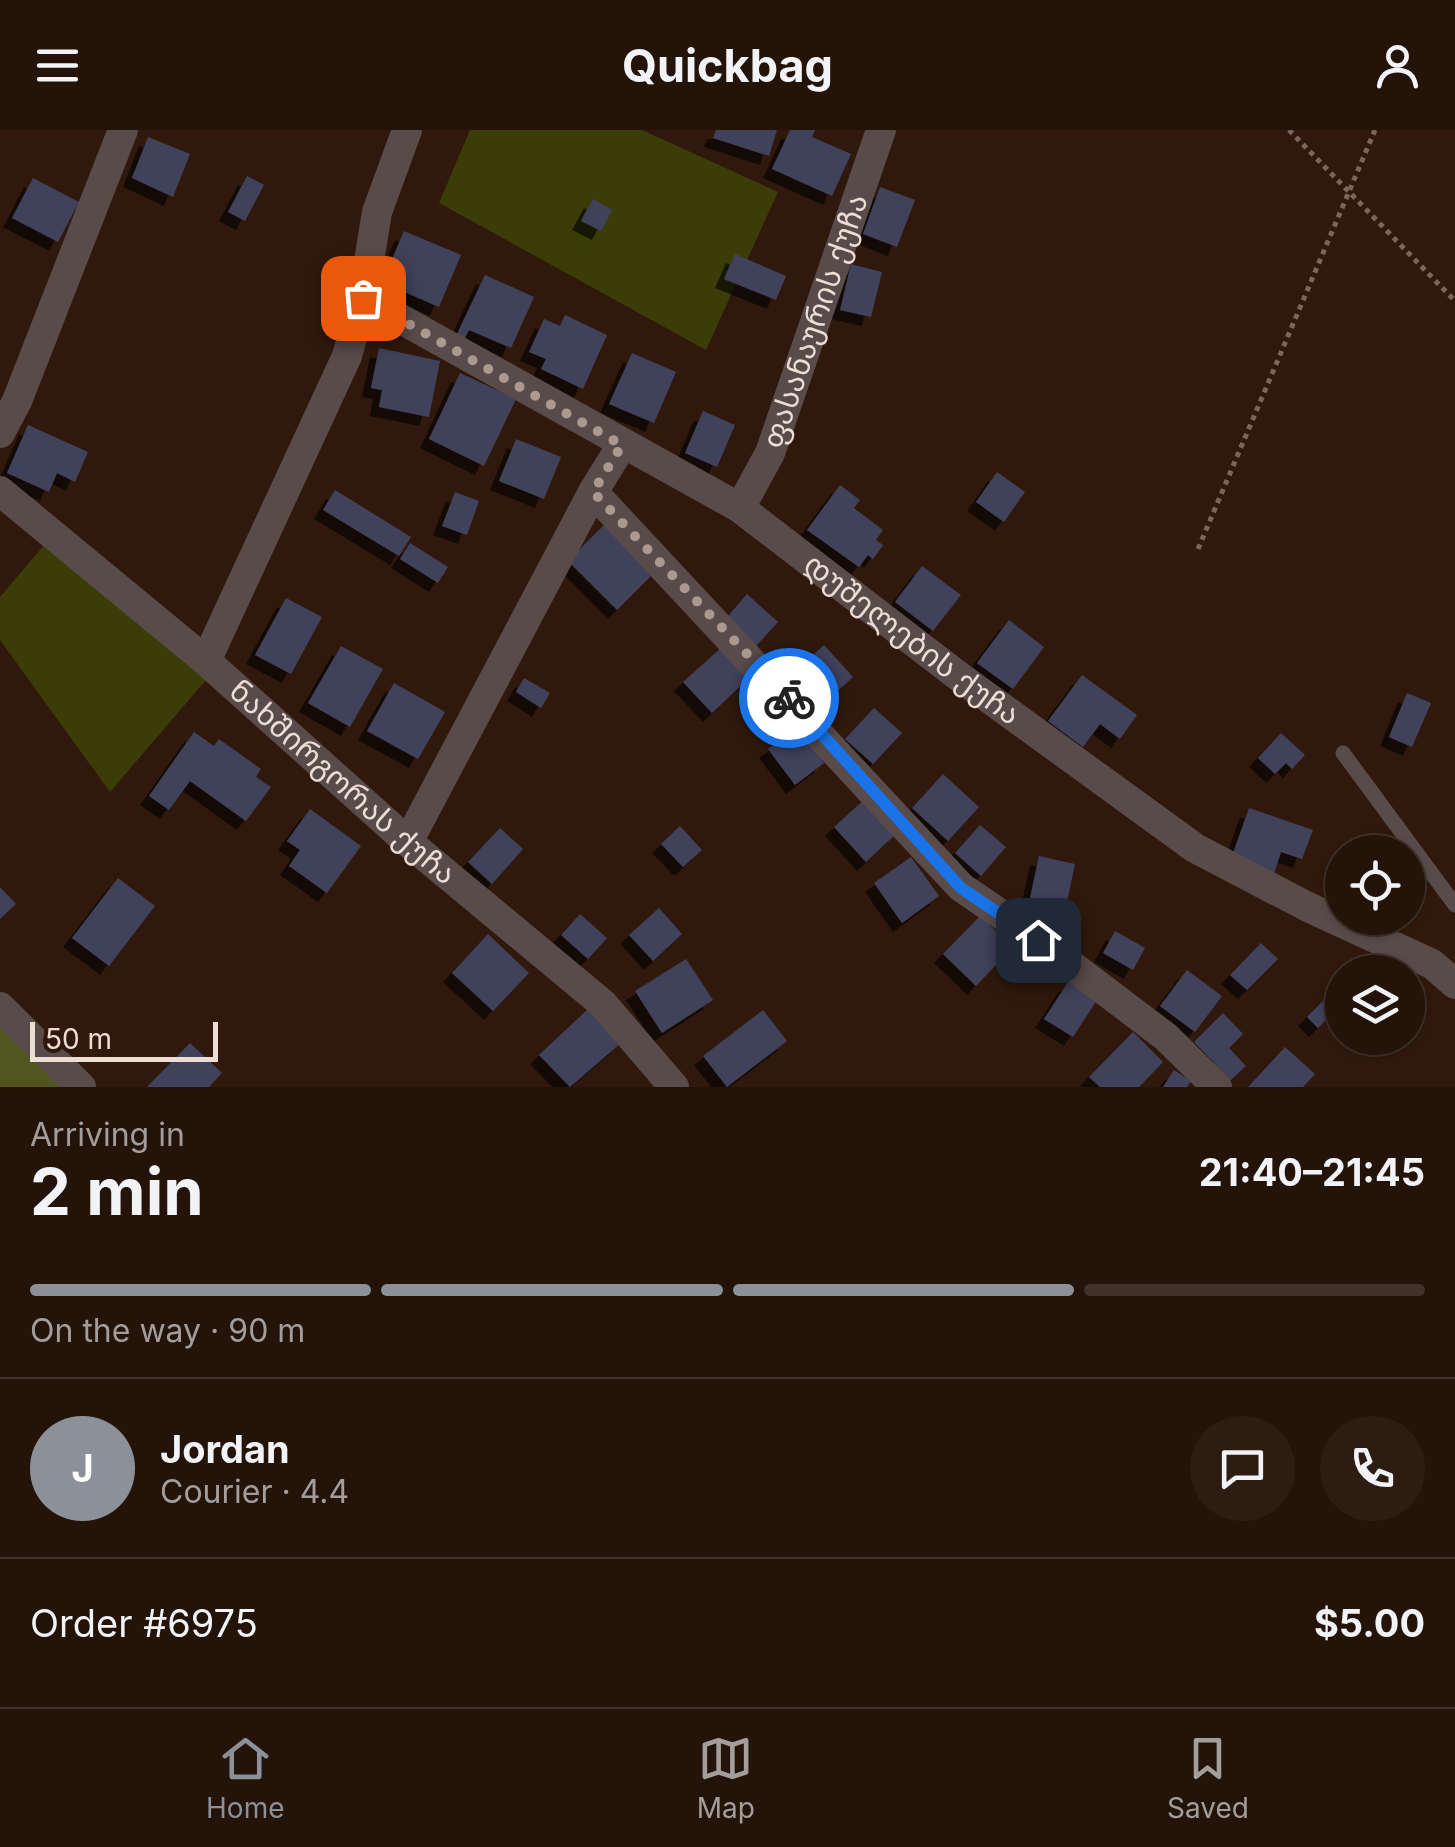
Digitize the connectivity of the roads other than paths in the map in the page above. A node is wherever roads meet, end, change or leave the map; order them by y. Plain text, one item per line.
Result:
1 (123, 130) edge
2 (407, 130) edge
3 (881, 130) edge
4 (363, 298) junction
5 (0, 432) edge
6 (622, 445) junction
7 (0, 491) edge
8 (593, 492) junction
9 (740, 508) junction
10 (206, 661) junction
11 (1344, 753) dead end
12 (408, 842) junction
13 (1455, 904) edge
14 (1455, 984) edge
15 (0, 1007) edge
16 (82, 1087) edge
17 (674, 1087) edge
18 (1217, 1087) edge

1 - 5 street
2 - 4 street
3 - 9 street, ფასანაურის ქუჩა
4 - 6 street, დუშელების ქუჩა
4 - 10 street
6 - 8 street
6 - 9 street, დუშელების ქუჩა
7 - 10 street, ნახშირგორას ქუჩა
8 - 12 street
8 - 18 street
9 - 14 street, დუშელების ქუჩა
10 - 12 street, ნახშირგორას ქუჩა
11 - 13 lane
12 - 17 street, ნახშირგორას ქუჩა
15 - 16 street

